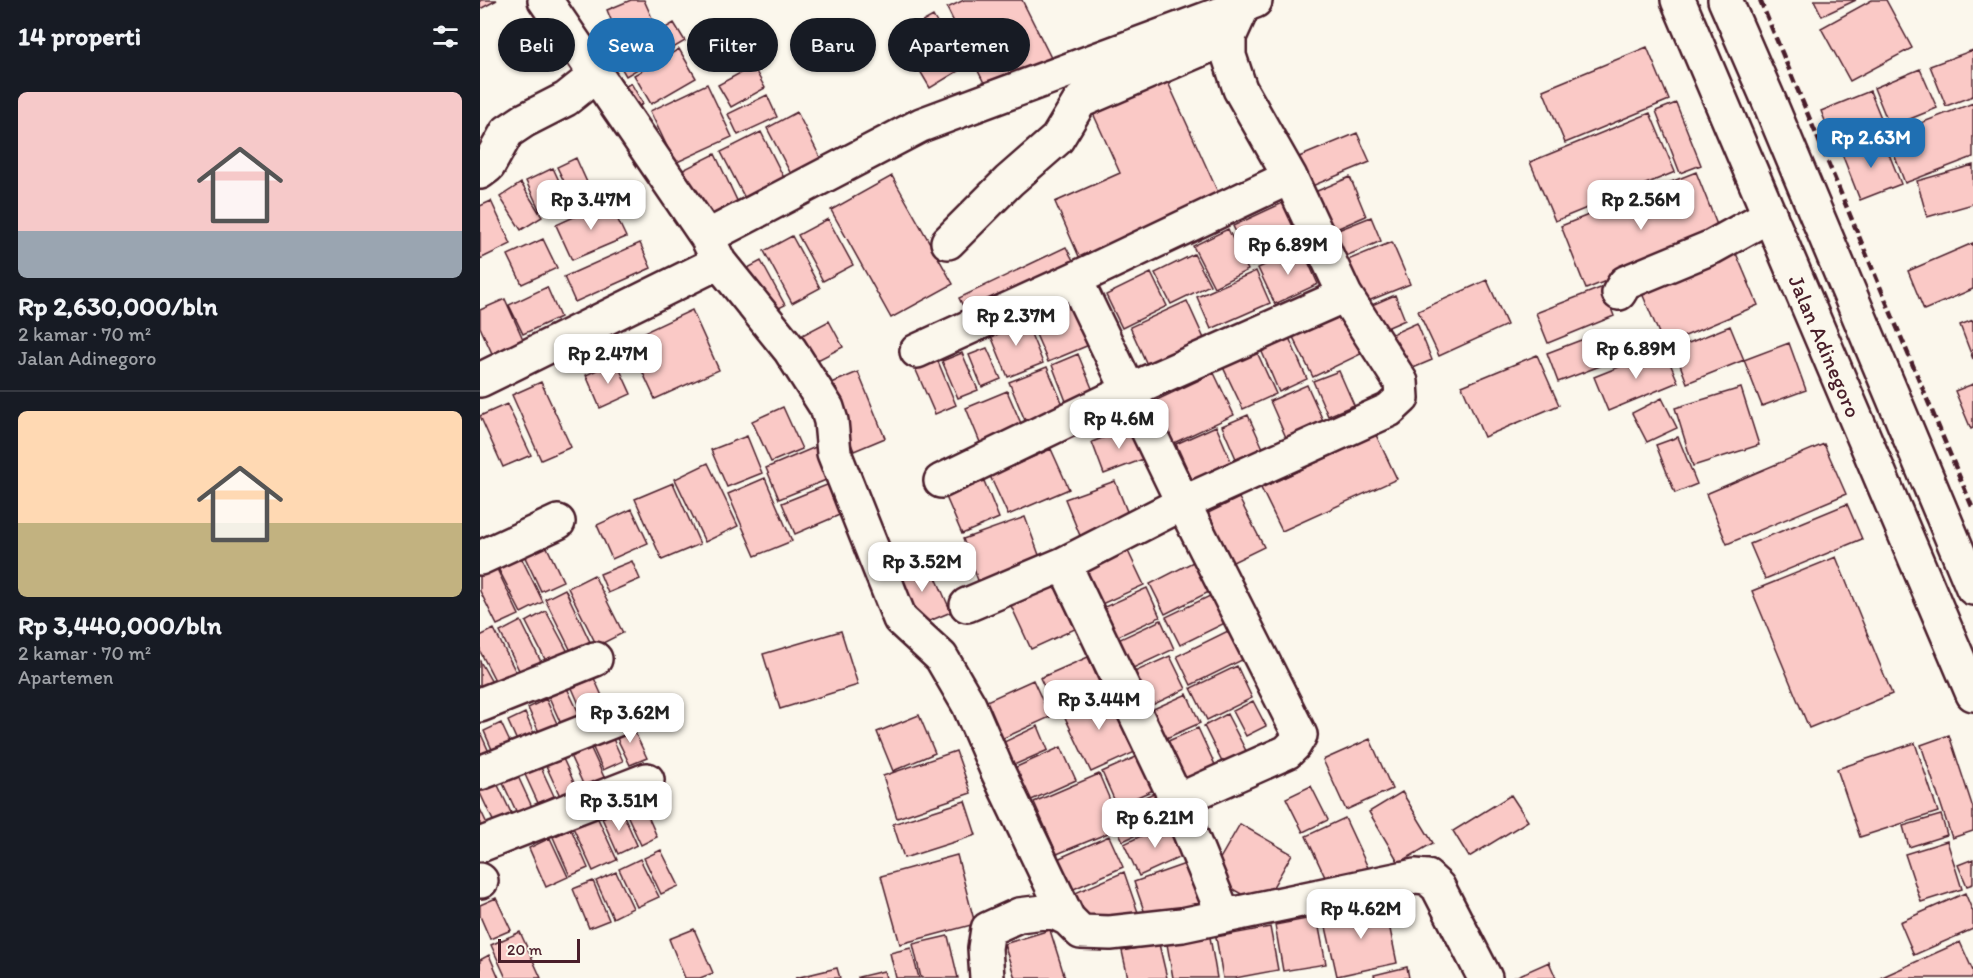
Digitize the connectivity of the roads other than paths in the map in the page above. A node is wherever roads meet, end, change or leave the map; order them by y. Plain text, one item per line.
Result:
1 (545, 0) edge
2 (1250, 2) edge
3 (1727, 5) edge
4 (1684, 12) edge
5 (1229, 36) junction
6 (596, 75) junction
7 (1769, 101) junction
8 (1729, 117) junction
9 (480, 172) edge
10 (1290, 177) junction
11 (1770, 214) junction
12 (948, 242) dead end
13 (713, 250) junction
14 (1075, 279) junction
15 (1619, 293) dead end
16 (1345, 295) junction
17 (917, 351) dead end
18 (480, 380) edge
19 (1128, 392) junction
20 (941, 481) dead end
21 (1183, 503) junction
22 (558, 522) dead end
23 (480, 558) edge
24 (1064, 564) junction
25 (1973, 588) edge
26 (967, 605) dead end
27 (595, 659) dead end
28 (1973, 694) edge
29 (480, 705) edge
30 (635, 712) dead end
31 (480, 773) edge
32 (647, 780) dead end
33 (1177, 801) junction
34 (480, 845) edge
35 (1224, 916) junction
36 (1068, 919) junction
37 (987, 978) edge
38 (1485, 978) edge

1 - 6 main road
2 - 5 main road
2 - 13 main road
3 - 4 main road
3 - 7 main road, Jalan Adinegoro
4 - 8 main road, Jalan Adinegoro
5 - 10 main road
5 - 12 main road
6 - 9 main road
6 - 13 main road
7 - 8 main road
7 - 25 main road, Jalan Adinegoro
8 - 11 main road, Jalan Adinegoro
10 - 14 main road
10 - 16 main road
11 - 15 main road
11 - 28 main road, Jalan Adinegoro
13 - 18 main road
13 - 36 main road
14 - 17 main road
14 - 19 main road
16 - 19 main road
16 - 21 main road
19 - 20 main road
19 - 21 main road
21 - 24 main road
21 - 33 main road
22 - 23 main road
24 - 26 main road
24 - 33 main road
27 - 29 main road
30 - 31 main road
32 - 34 main road
33 - 35 main road
35 - 36 main road
35 - 38 main road
36 - 37 main road

